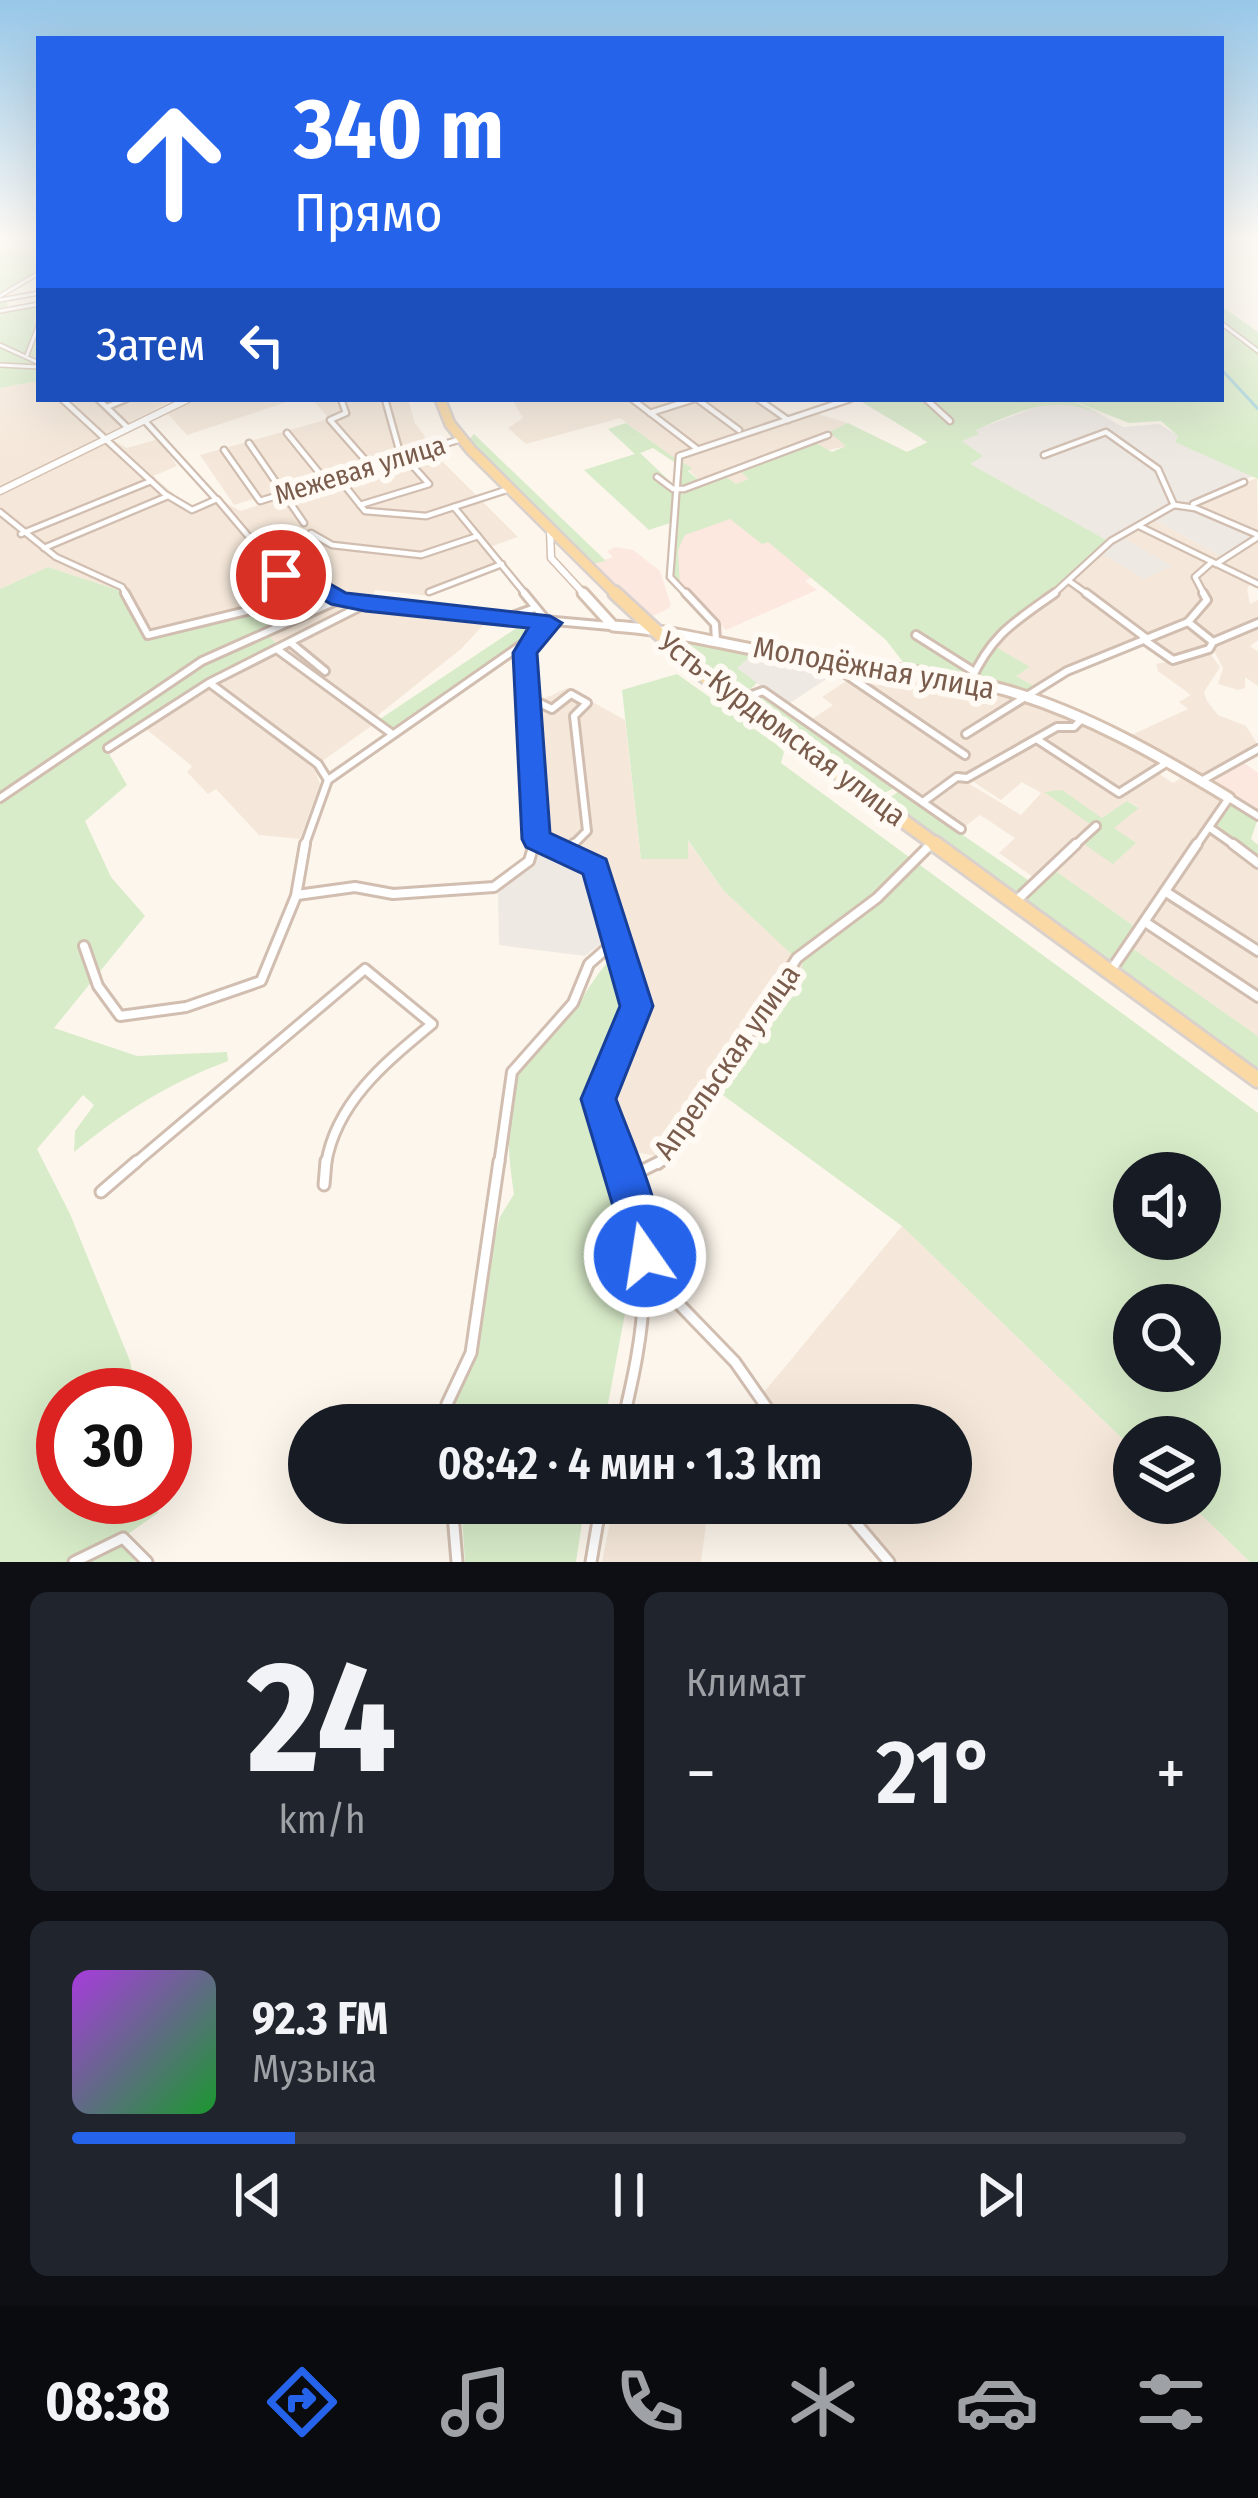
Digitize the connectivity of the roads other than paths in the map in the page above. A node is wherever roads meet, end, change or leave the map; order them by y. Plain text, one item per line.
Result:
1 (1224, 325) edge
2 (36, 332) edge
3 (0, 345) edge
4 (1258, 350) edge
5 (27, 356) junction
6 (36, 363) edge
7 (0, 365) edge
8 (36, 365) edge
9 (65, 402) edge
10 (101, 402) edge
11 (119, 402) edge
12 (182, 402) edge
13 (342, 402) edge
14 (386, 402) edge
15 (442, 402) edge
16 (636, 402) edge
17 (685, 402) edge
18 (699, 402) edge
19 (763, 402) edge
20 (841, 402) edge
21 (929, 402) edge
22 (107, 407) junction
23 (650, 413) junction
24 (791, 419) junction
25 (145, 421) junction
26 (950, 421) dead end
27 (128, 427) junction
28 (739, 430) dead end
29 (287, 434) dead end
30 (828, 435) dead end
31 (104, 437) junction
32 (461, 439) junction
33 (249, 443) dead end
34 (696, 448) junction
35 (224, 450) dead end
36 (403, 455) junction
37 (1044, 455) dead end
38 (369, 465) junction
39 (338, 476) junction
40 (657, 477) dead end
41 (325, 480) junction
42 (152, 481) junction
43 (1244, 482) dead end
44 (509, 489) junction
45 (677, 489) junction
46 (0, 491) edge
47 (287, 492) junction
48 (168, 496) junction
49 (217, 499) junction
50 (360, 505) junction
51 (1174, 505) junction
52 (1189, 506) junction
53 (454, 507) junction
54 (0, 512) edge
55 (304, 524) dead end
56 (1139, 526) junction
57 (550, 529) junction
58 (310, 532) dead end
59 (21, 534) junction
60 (478, 536) junction
61 (1258, 536) edge
62 (42, 549) junction
63 (1214, 563) junction
64 (502, 564) junction
65 (1069, 580) junction
66 (1258, 584) edge
67 (429, 592) dead end
68 (339, 599) junction
69 (365, 604) junction
70 (535, 608) junction
71 (509, 617) junction
72 (1188, 622) junction
73 (550, 623) junction
74 (1258, 623) edge
75 (613, 626) junction
76 (650, 629) junction
77 (916, 634) dead end
78 (533, 638) junction
79 (671, 639) junction
80 (1145, 639) junction
81 (716, 641) junction
82 (1213, 641) junction
83 (290, 642) junction
84 (276, 649) junction
85 (826, 659) junction
86 (326, 671) dead end
87 (971, 676) junction
88 (209, 683) junction
89 (528, 697) junction
90 (1027, 697) junction
91 (738, 700) junction
92 (1083, 718) junction
93 (391, 733) junction
94 (966, 734) dead end
95 (1038, 740) junction
96 (108, 748) dead end
97 (1258, 748) edge
98 (965, 755) dead end
99 (1168, 762) junction
100 (328, 780) junction
101 (1202, 781) junction
102 (900, 787) junction
103 (0, 798) edge
104 (1229, 798) junction
105 (878, 802) junction
106 (922, 802) junction
107 (1258, 816) edge
108 (1096, 826) dead end
109 (1210, 828) junction
110 (961, 829) dead end
111 (536, 839) junction
112 (933, 843) junction
113 (568, 852) junction
114 (1258, 863) edge
115 (1166, 892) junction
116 (296, 896) junction
117 (1014, 902) junction
118 (1145, 922) junction
119 (614, 942) junction
120 (84, 946) dead end
121 (1258, 952) edge
122 (1109, 972) junction
123 (1258, 998) edge
124 (1258, 1080) edge
125 (625, 1179) junction
126 (324, 1185) dead end
127 (101, 1192) dead end
128 (647, 1271) junction
129 (447, 1404) edge
130 (627, 1404) edge
131 (764, 1404) edge
132 (454, 1524) edge
133 (597, 1524) edge
134 (857, 1524) edge
135 (74, 1562) edge
136 (147, 1562) edge
137 (458, 1562) edge
138 (591, 1562) edge
139 (889, 1562) edge

1 - 4 street
2 - 5 street
3 - 5 street
5 - 6 street
7 - 8 street
9 - 31 street
10 - 22 street
11 - 22 street
12 - 25 street
13 - 38 street
14 - 36 street
15 - 32 main road, Усть-Курдюмская улица
16 - 23 street
17 - 23 street
18 - 28 street
19 - 24 street
20 - 24 street
21 - 26 street
22 - 27 street
23 - 34 street
24 - 34 street
25 - 27 street
25 - 49 street
27 - 31 street
29 - 41 street
30 - 45 street
31 - 42 street
31 - 46 street
32 - 36 street, Межевая улица
32 - 44 main road, Усть-Курдюмская улица
33 - 47 street
34 - 45 street
35 - 47 street, Межевая улица
36 - 38 street, Межевая улица
36 - 50 street
37 - 51 street
38 - 39 street, Межевая улица
39 - 41 street, Межевая улица
39 - 50 street
40 - 45 street
41 - 47 street, Межевая улица
42 - 48 street
42 - 59 street
43 - 52 street
44 - 53 street
44 - 57 main road, Усть-Курдюмская улица
45 - 81 street
47 - 55 street
48 - 49 street
48 - 62 street
49 - 68 street
50 - 53 street
51 - 52 street
51 - 56 street
52 - 61 street
53 - 60 street
54 - 59 street
56 - 63 street
56 - 65 street
57 - 75 street
57 - 76 main road, Усть-Курдюмская улица
58 - 60 street
59 - 62 street
60 - 64 street
61 - 63 street
62 - 68 street
63 - 66 street
63 - 72 street
64 - 67 street
64 - 70 street
65 - 80 street
65 - 87 street
68 - 69 street
68 - 103 street
69 - 71 street
69 - 83 street
70 - 71 street
70 - 73 street
71 - 73 street
72 - 80 street
72 - 82 street
73 - 75 street
73 - 78 street
74 - 82 street
75 - 76 street
76 - 79 main road, Усть-Курдюмская улица
77 - 87 street, Молодёжная улица
78 - 89 street
78 - 93 street
79 - 81 street, Молодёжная улица
79 - 91 main road, Усть-Курдюмская улица
80 - 82 street
80 - 90 street
81 - 85 street, Молодёжная улица
83 - 84 street
83 - 86 street
84 - 88 street
84 - 93 street
85 - 87 street, Молодёжная улица
85 - 98 street
87 - 90 street, Молодёжная улица
88 - 96 street
88 - 100 street
89 - 111 street
89 - 113 street
90 - 92 street, Молодёжная улица
90 - 94 street, Молодёжная улица
91 - 102 street
91 - 105 main road, Усть-Курдюмская улица
92 - 95 street
92 - 99 street, Молодёжная улица
93 - 100 street
95 - 99 street
95 - 106 street
97 - 101 street
99 - 101 street, Молодёжная улица
100 - 116 street
101 - 104 street, Молодёжная улица
102 - 105 street
102 - 106 street
104 - 107 street, Молодёжная улица
104 - 109 street
105 - 112 main road, Усть-Курдюмская улица
106 - 110 street
108 - 117 street
109 - 114 street
109 - 115 street
111 - 113 street
111 - 116 street
112 - 117 main road, Усть-Курдюмская улица
112 - 125 street, Апрельская улица
113 - 119 street
115 - 118 street
115 - 121 street
116 - 120 street
117 - 122 main road, Усть-Курдюмская улица
118 - 122 street
118 - 123 street
119 - 125 street
119 - 129 street
122 - 124 main road, Усть-Курдюмская улица
125 - 128 street
126 - 127 street
128 - 130 street
128 - 131 street
132 - 137 street
133 - 138 street
134 - 139 street
135 - 136 street

